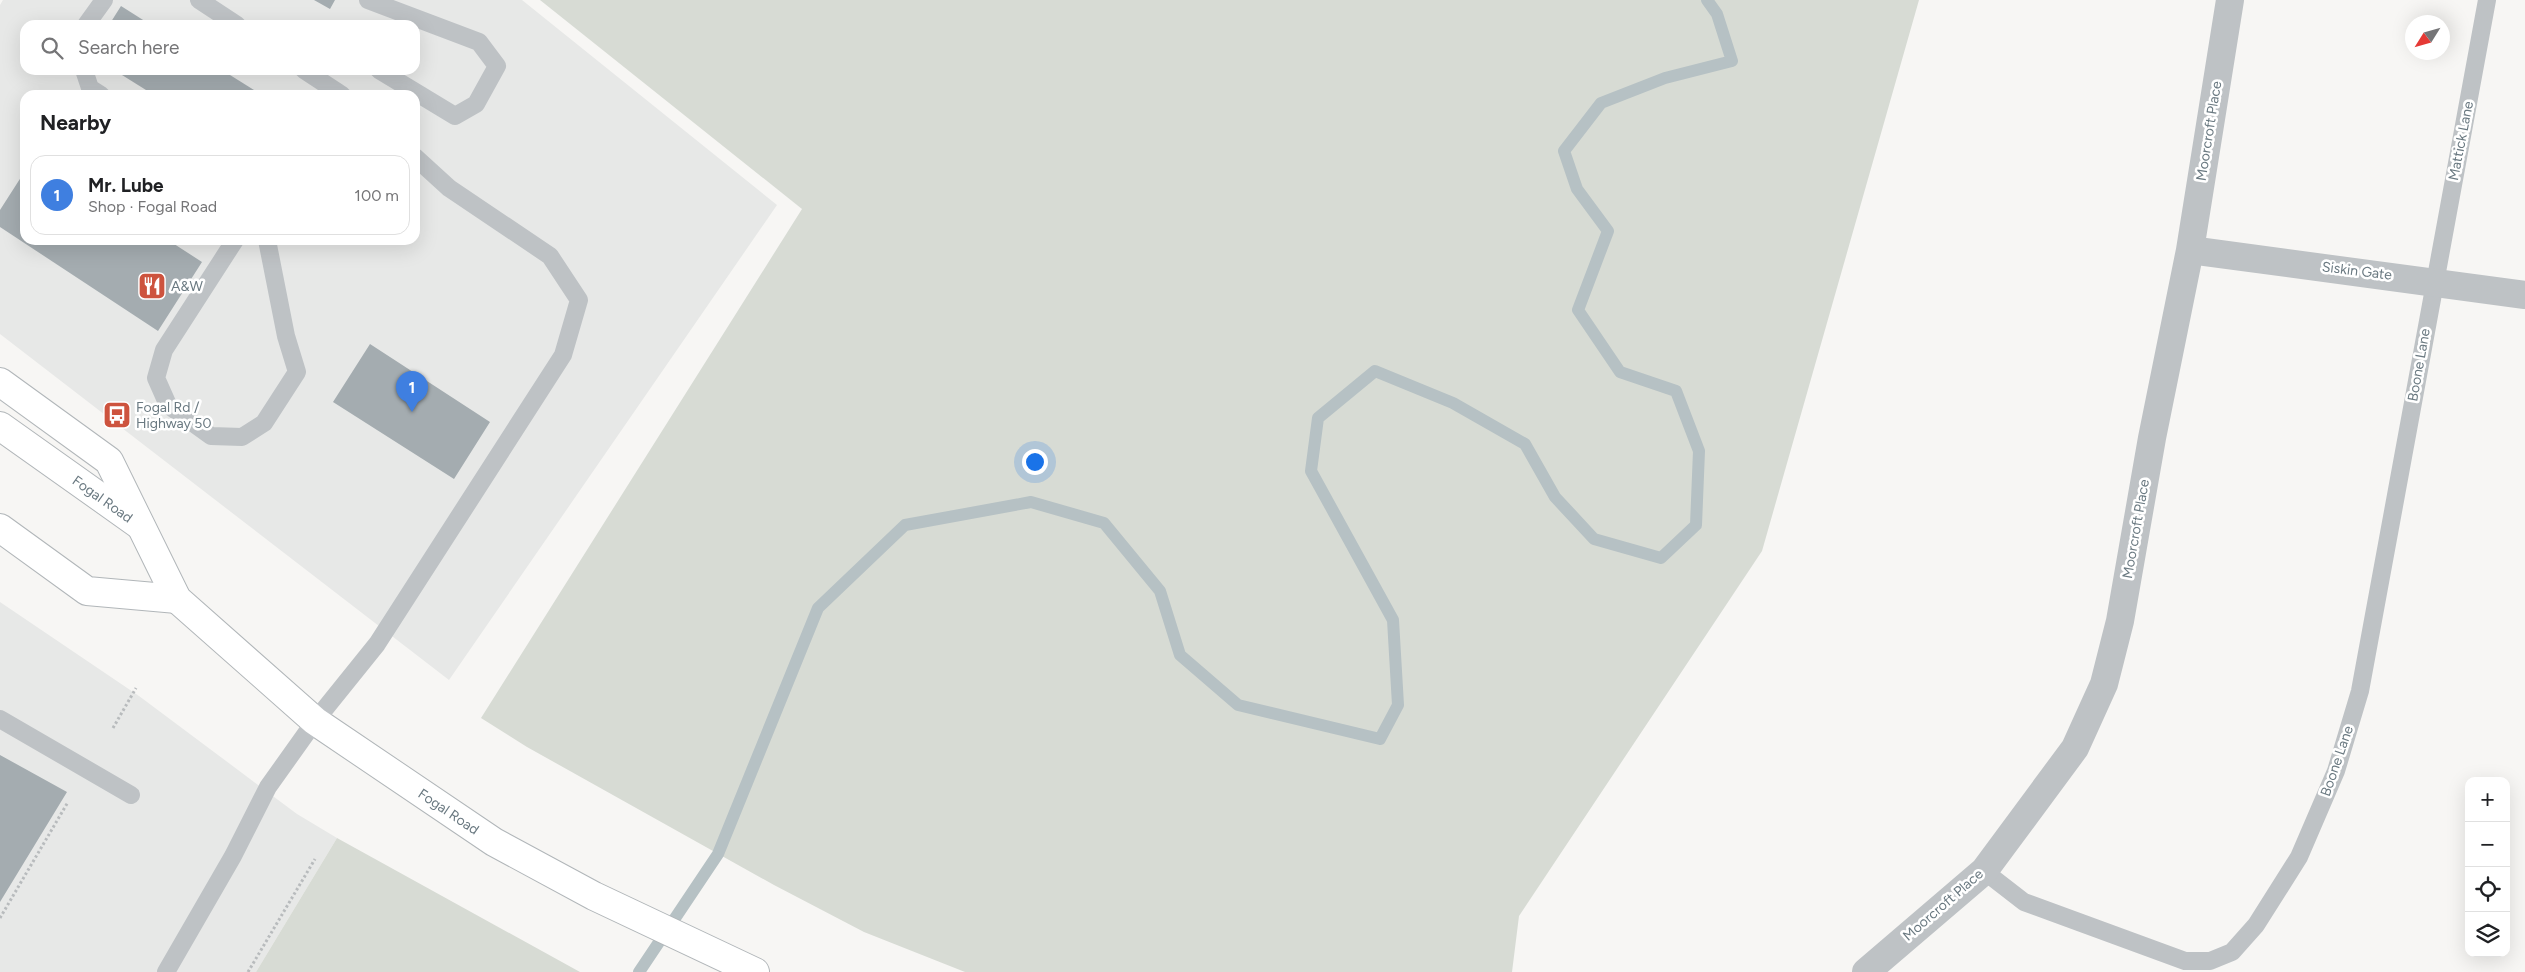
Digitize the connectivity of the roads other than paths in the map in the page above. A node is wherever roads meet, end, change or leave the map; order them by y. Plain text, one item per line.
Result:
1 (104, 0) edge
2 (199, 0) edge
3 (368, 0) edge
4 (2230, 0) edge
5 (2487, 0) edge
6 (90, 20) edge
7 (229, 20) edge
8 (86, 75) edge
9 (312, 75) edge
10 (388, 75) edge
11 (93, 90) edge
12 (334, 90) edge
13 (412, 90) edge
14 (420, 95) edge
15 (420, 162) edge
16 (232, 245) edge
17 (267, 245) edge
18 (2190, 250) junction
19 (2435, 282) junction
20 (2525, 295) edge
21 (0, 382) edge
22 (0, 426) edge
23 (141, 526) junction
24 (0, 528) edge
25 (0, 551) edge
26 (87, 591) junction
27 (177, 599) junction
28 (0, 719) edge
29 (315, 721) junction
30 (131, 795) dead end
31 (1984, 871) junction
32 (166, 972) edge
33 (755, 972) edge
34 (1866, 972) edge

1 - 6 lane
2 - 7 lane
3 - 14 lane
4 - 18 street, Moorcroft Place
5 - 19 lane, Mattick Lane
8 - 11 lane
9 - 12 lane
10 - 13 lane
15 - 29 lane
16 - 17 lane
18 - 19 street, Siskin Gate
18 - 31 street, Moorcroft Place
19 - 20 street, Siskin Gate
19 - 31 lane, Boone Lane
21 - 23 street
22 - 23 street, Fogal Road
23 - 27 street, Fogal Road
24 - 26 street
25 - 26 street
26 - 27 street
27 - 29 street, Fogal Road
28 - 30 lane
29 - 32 lane
29 - 33 street, Fogal Road
31 - 34 street, Moorcroft Place

